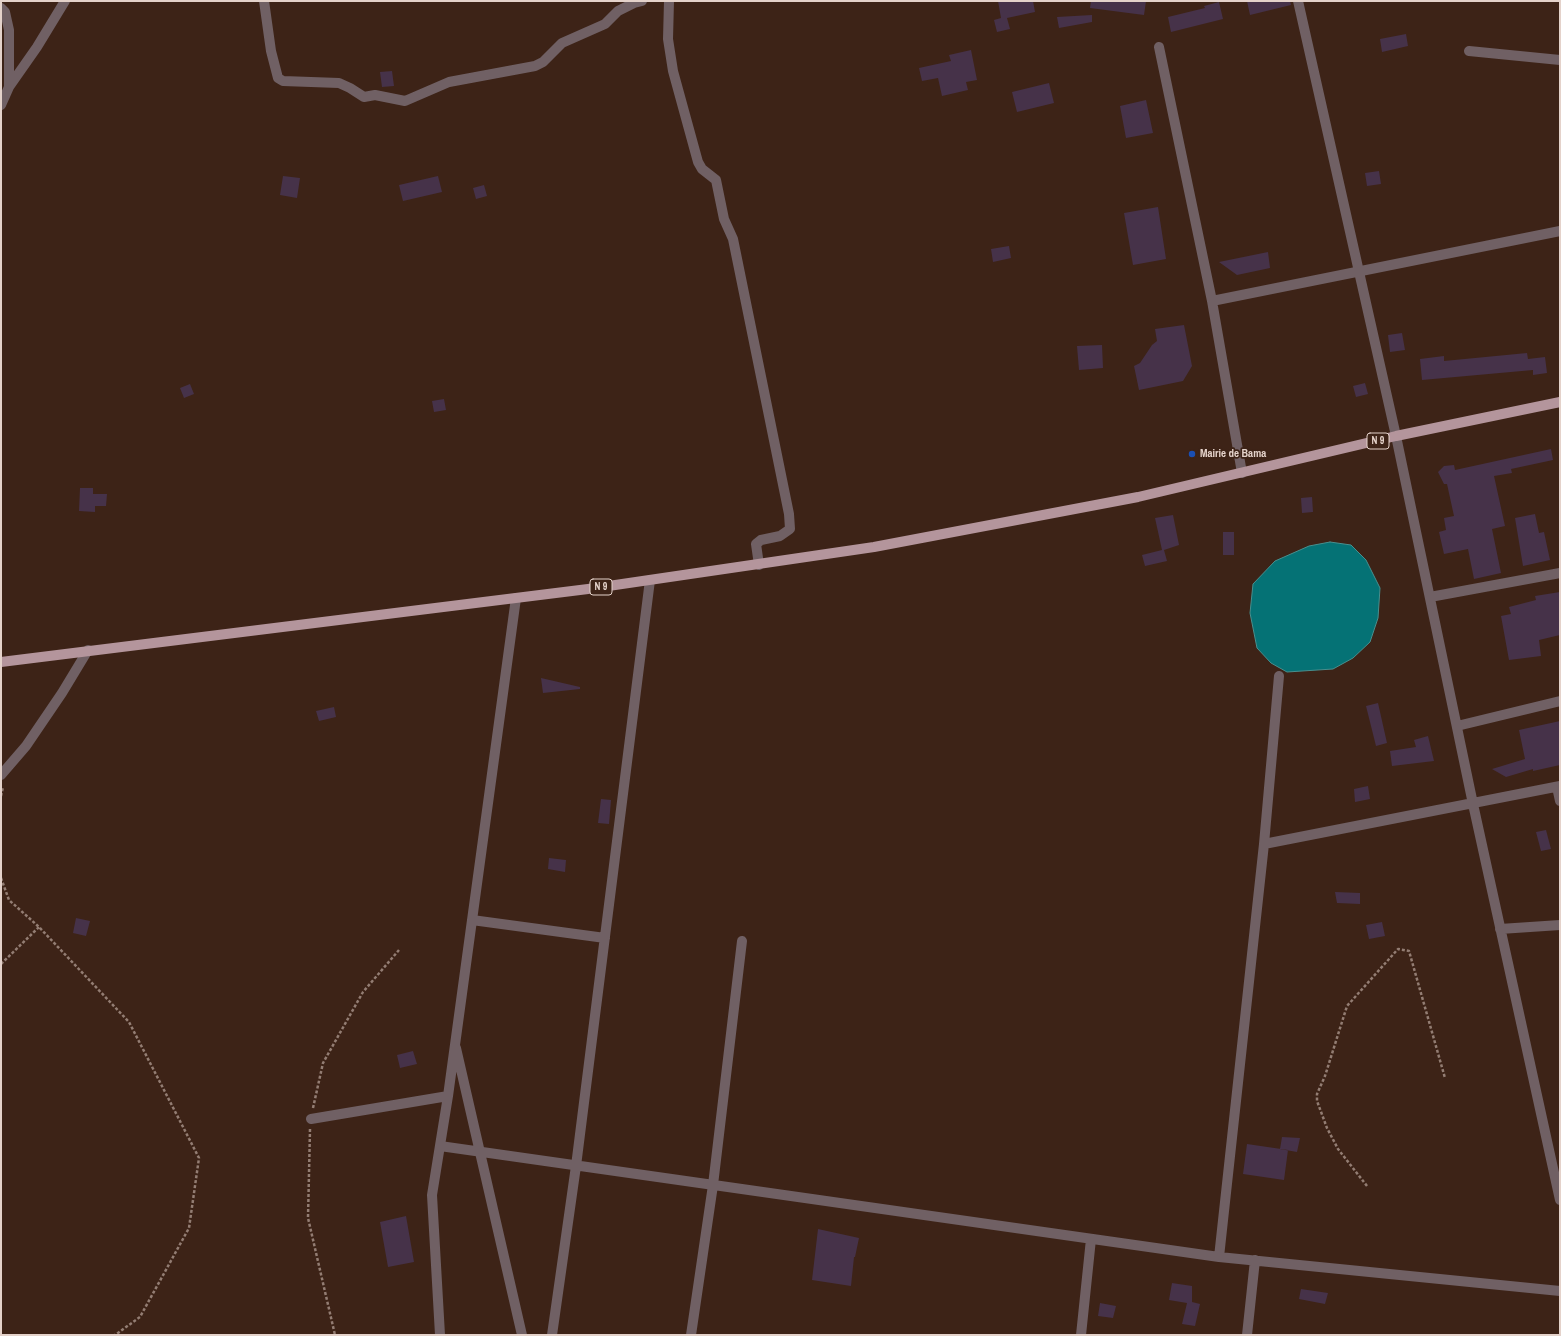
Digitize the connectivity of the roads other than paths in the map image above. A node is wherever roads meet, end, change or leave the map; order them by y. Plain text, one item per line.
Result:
1 (65, 1) edge
2 (264, 1) edge
3 (642, 1) edge
4 (668, 1) edge
5 (1298, 1) edge
6 (1, 8) edge
7 (1159, 47) dead end
8 (1469, 51) dead end
9 (1560, 60) edge
10 (9, 87) junction
11 (1, 105) edge
12 (1560, 231) edge
13 (1359, 272) junction
14 (1212, 301) junction
15 (1560, 402) edge
16 (1396, 436) junction
17 (1242, 473) junction
18 (759, 565) junction
19 (1560, 573) edge
20 (650, 580) junction
21 (1430, 597) junction
22 (516, 598) junction
23 (88, 650) junction
24 (1, 662) edge
25 (1279, 676) dead end
26 (1560, 700) edge
27 (1456, 726) junction
28 (1, 775) edge
29 (1559, 786) edge
30 (1560, 801) edge
31 (1472, 804) junction
32 (1264, 844) junction
33 (472, 920) junction
34 (1560, 925) edge
35 (1500, 929) junction
36 (605, 938) junction
37 (742, 941) dead end
38 (455, 1042) junction
39 (448, 1096) junction
40 (311, 1119) road end
41 (440, 1146) junction
42 (480, 1152) junction
43 (576, 1166) junction
44 (713, 1185) junction
45 (1560, 1200) edge
46 (1091, 1239) junction
47 (1219, 1257) junction
48 (1254, 1260) junction
49 (1560, 1292) edge
50 (440, 1335) edge
51 (522, 1335) edge
52 (552, 1335) edge
53 (691, 1335) edge
54 (1081, 1335) edge
55 (1247, 1335) edge

1 - 10 street
2 - 3 street
4 - 18 street
5 - 13 street
6 - 10 street
7 - 14 street
8 - 9 street
10 - 11 street
12 - 13 street
13 - 14 street
13 - 16 street
14 - 17 street
15 - 16 main road, N 9
16 - 17 main road, N 9
16 - 21 street
17 - 18 main road, N 9
18 - 20 main road, N 9
19 - 21 street
20 - 22 main road, N 9
20 - 36 street
21 - 27 street
22 - 23 main road, N 9
22 - 33 street
23 - 24 main road, N 9
23 - 28 street
25 - 32 street
26 - 27 street
27 - 31 street
29 - 30 street
29 - 31 street
31 - 32 street
31 - 35 street
32 - 47 street
33 - 36 street
33 - 38 street
34 - 35 street
35 - 45 street
36 - 43 street
37 - 44 street
38 - 39 street
38 - 42 street
39 - 40 street
39 - 41 street
41 - 42 street
41 - 50 street
42 - 43 street
42 - 51 street
43 - 44 street
43 - 52 street
44 - 46 street
44 - 53 street
46 - 47 street
46 - 54 street
47 - 48 street
48 - 49 street
48 - 55 street

